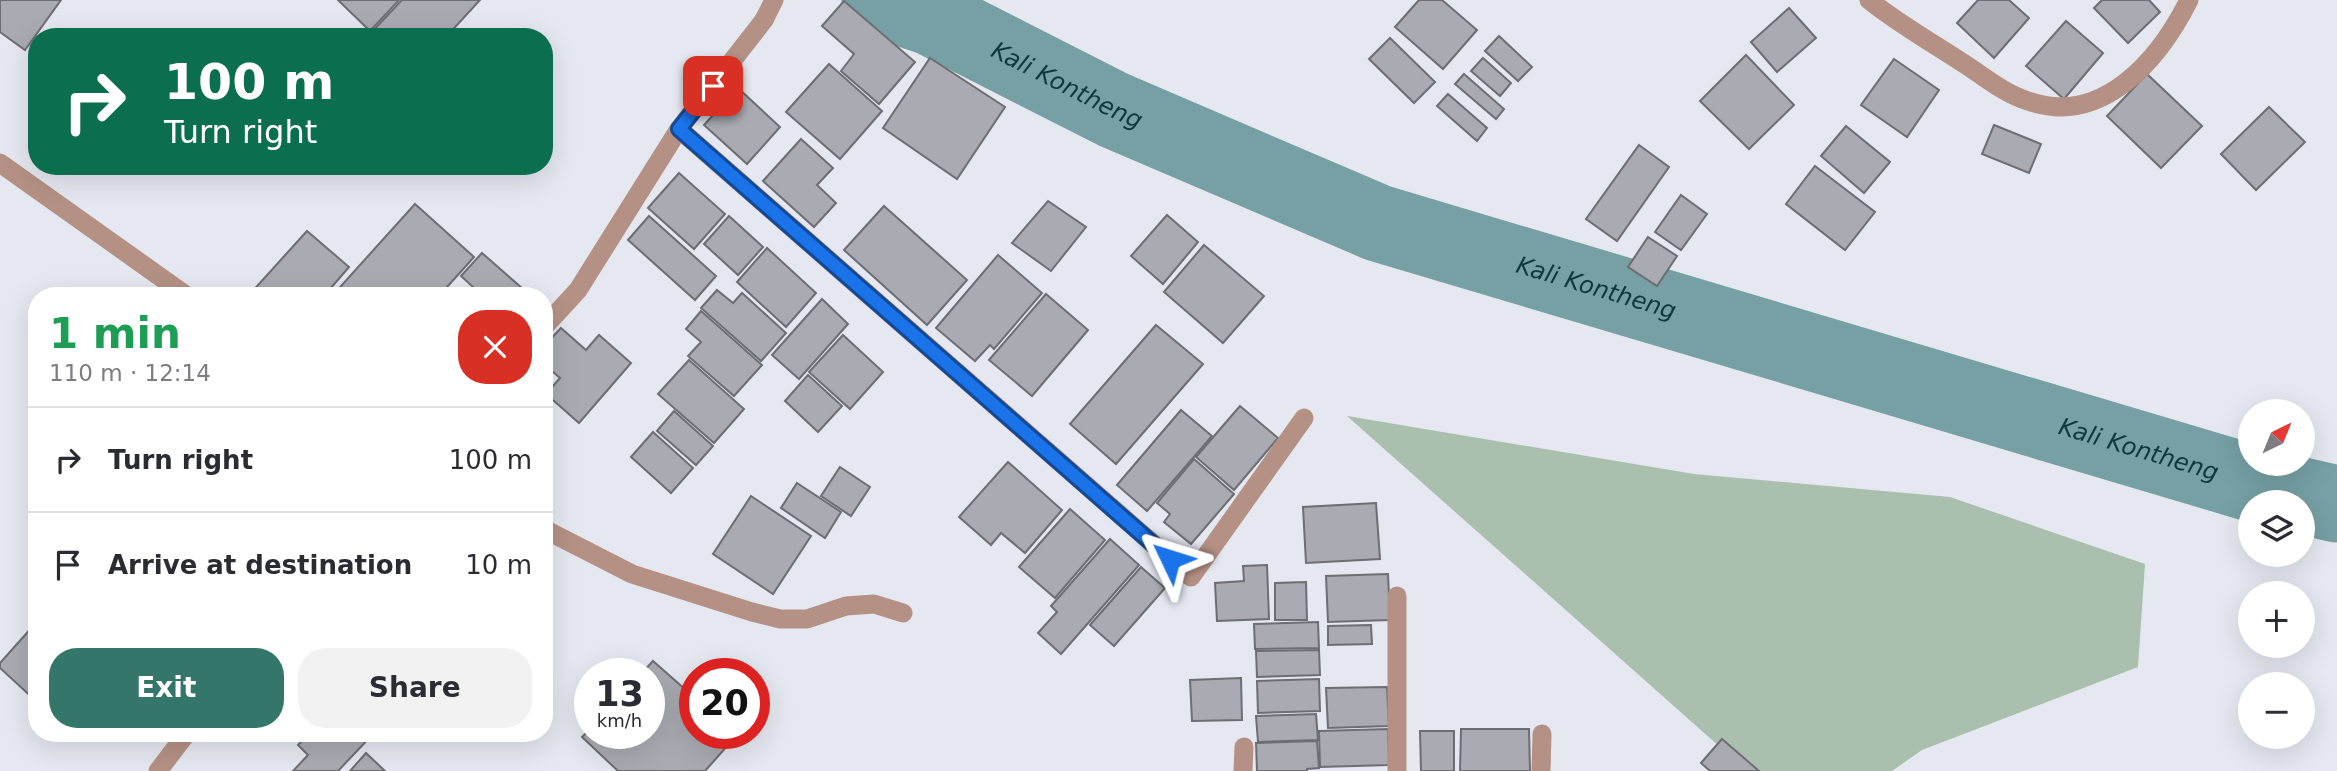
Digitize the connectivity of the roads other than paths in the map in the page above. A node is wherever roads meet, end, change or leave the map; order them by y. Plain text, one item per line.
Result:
1 (774, 0) edge
2 (1869, 0) edge
3 (2189, 0) edge
4 (679, 129) junction
5 (0, 163) edge
6 (174, 287) edge
7 (553, 317) edge
8 (1304, 418) dead end
9 (553, 534) edge
10 (1398, 596) dead end
11 (903, 613) dead end
12 (1542, 734) dead end
13 (180, 742) edge
14 (1244, 747) dead end
15 (158, 771) edge
16 (1243, 771) edge
17 (1397, 771) edge
18 (1541, 771) edge

1 - 4 street
2 - 3 street
4 - 7 street
4 - 8 street
5 - 6 street
9 - 11 street
10 - 17 street
12 - 18 street
13 - 15 street
14 - 16 street

